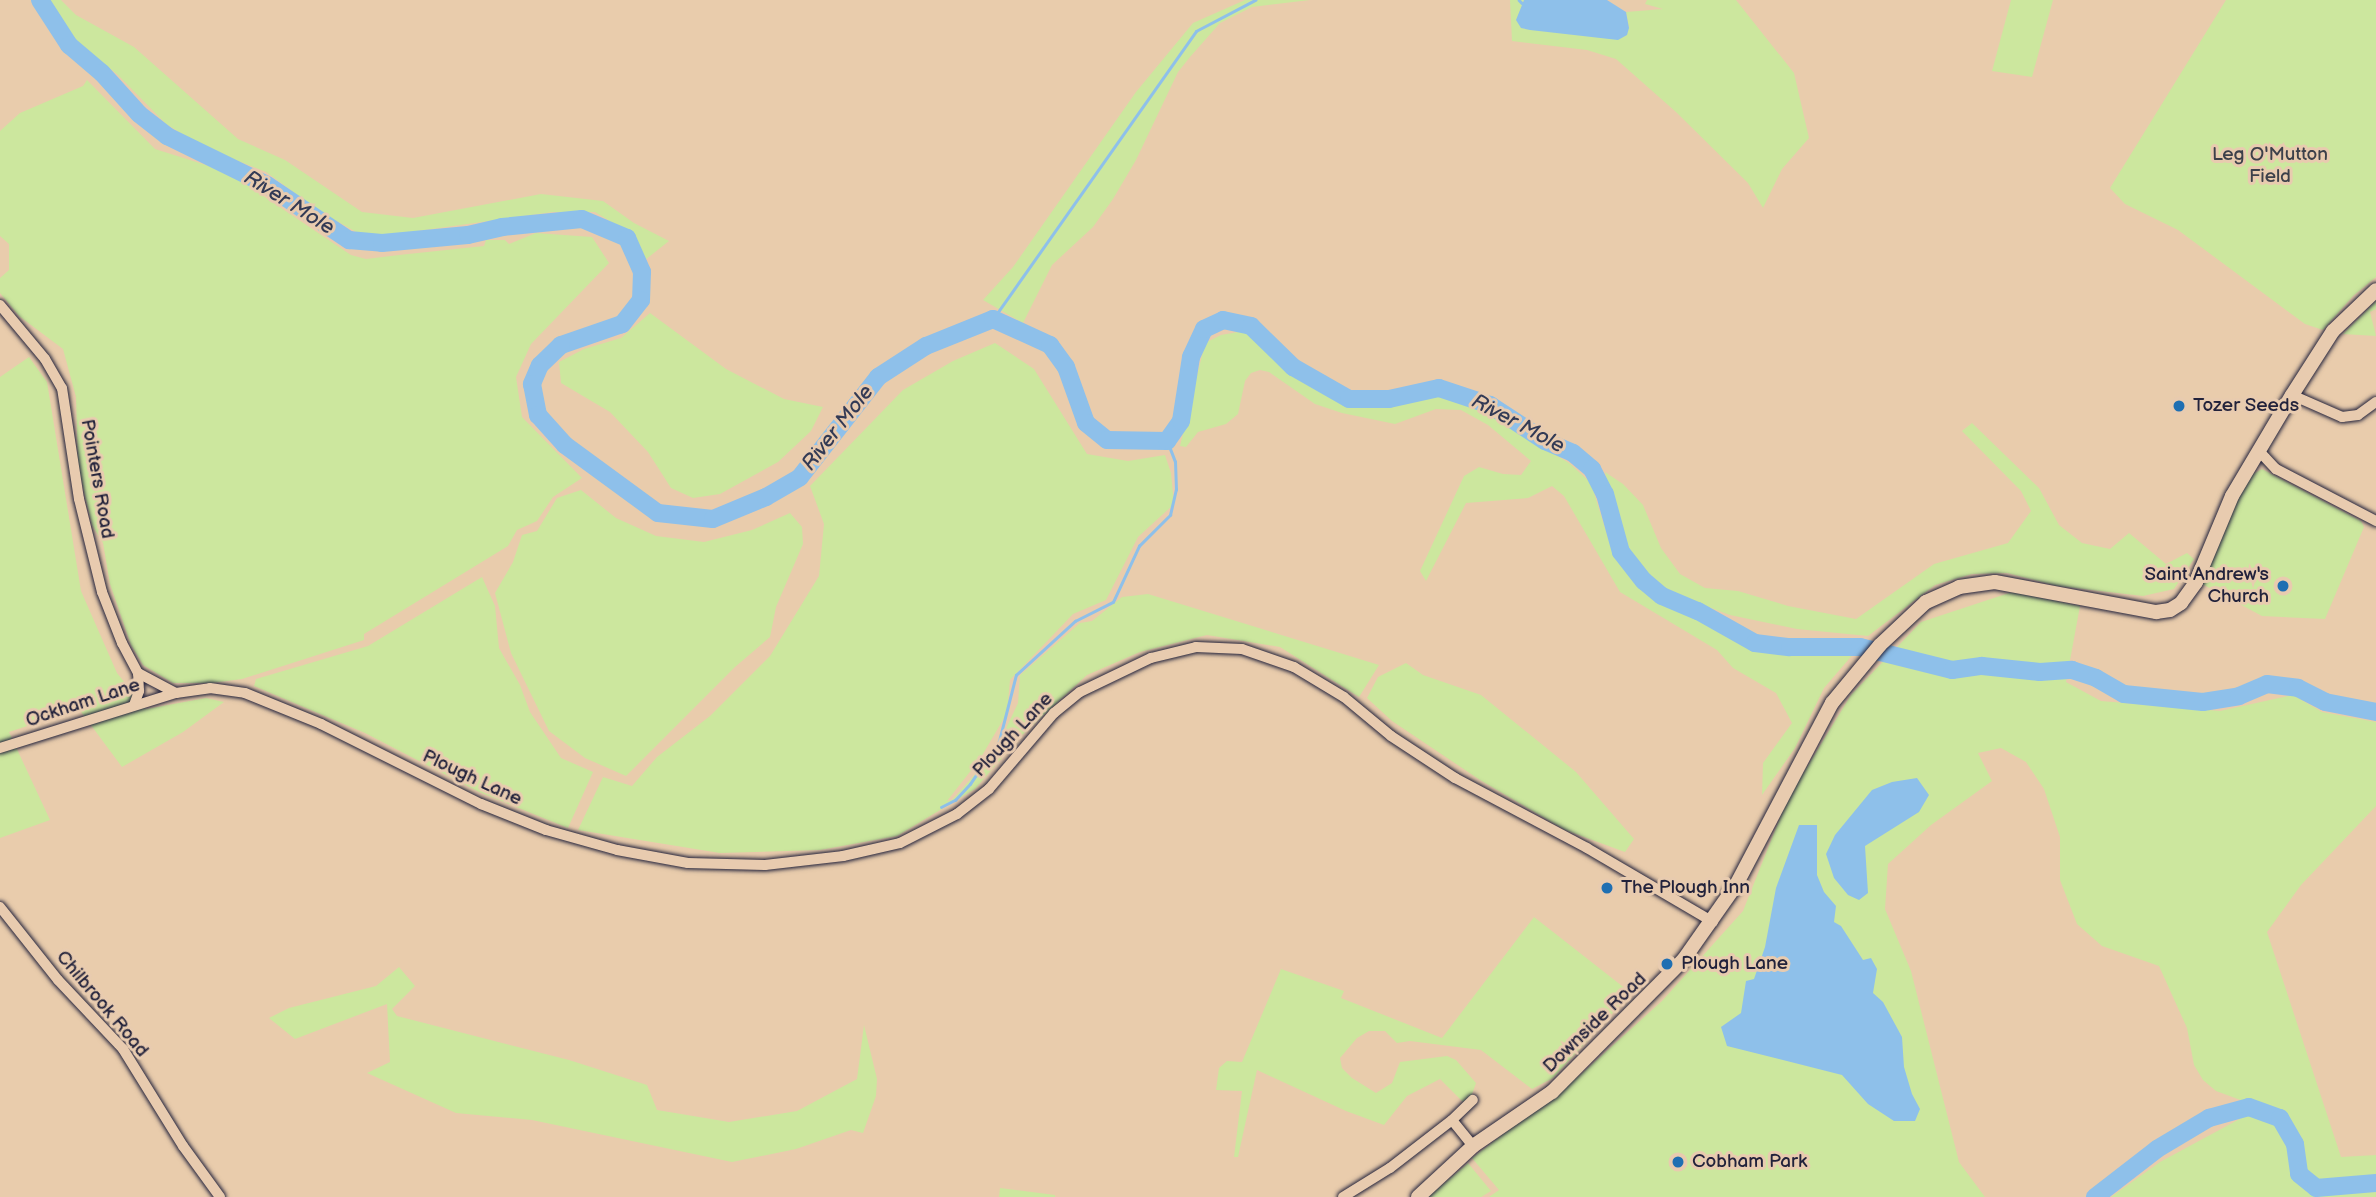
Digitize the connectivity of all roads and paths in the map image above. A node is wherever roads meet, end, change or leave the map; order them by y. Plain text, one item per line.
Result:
1 (2376, 290) edge
2 (0, 304) edge
3 (2292, 395) junction
4 (2376, 402) edge
5 (2259, 451) junction
6 (2376, 521) edge
7 (138, 673) junction
8 (176, 693) junction
9 (134, 705) junction
10 (0, 748) edge
11 (0, 906) edge
12 (1713, 922) junction
13 (1474, 1100) dead end
14 (1452, 1120) junction
15 (1473, 1146) junction
16 (220, 1197) edge
17 (1343, 1197) edge
18 (1418, 1197) edge

1 - 3 street
2 - 7 street, Pointers Road
3 - 4 street
3 - 5 street
5 - 6 street
5 - 12 street, Downside Road
7 - 8 street
7 - 9 street
8 - 9 street, Ockham Lane
8 - 12 street, Plough Lane
9 - 10 street, Ockham Lane
11 - 16 street, Chilbrook Road
12 - 15 street, Downside Road
13 - 14 street
14 - 15 street
14 - 17 street
15 - 18 street, Downside Road

